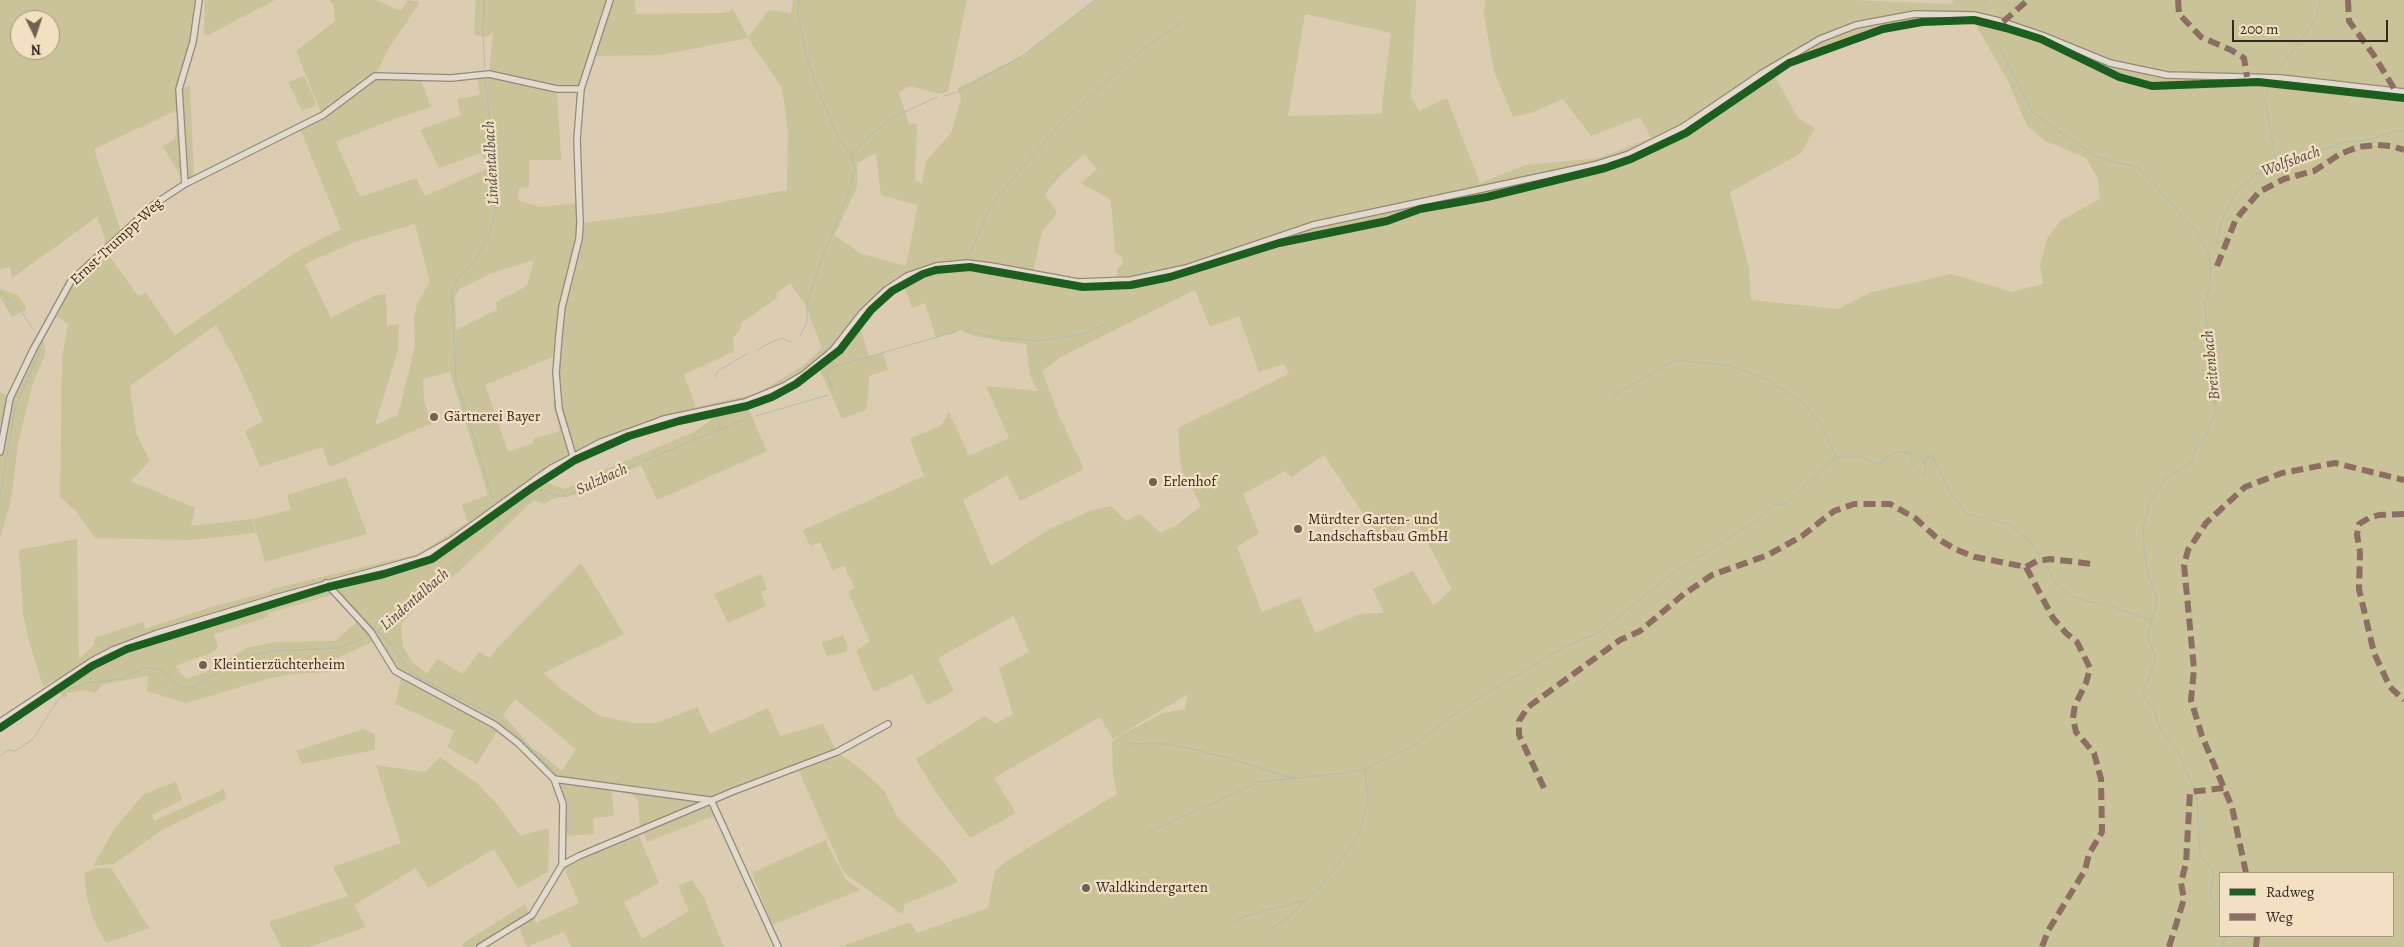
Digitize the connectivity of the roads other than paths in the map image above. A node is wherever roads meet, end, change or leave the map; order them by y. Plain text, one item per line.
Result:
1 (199, 0) edge
2 (610, 0) edge
3 (581, 89) junction
4 (2404, 92) edge
5 (185, 184) junction
6 (0, 452) edge
7 (573, 456) junction
8 (326, 583) junction
9 (0, 722) edge
10 (888, 724) dead end
11 (554, 779) junction
12 (711, 800) junction
13 (562, 865) junction
14 (480, 947) edge
15 (778, 947) edge

1 - 5 street
2 - 3 street
3 - 5 street, Ernst-Trumpp-Weg
3 - 7 street
4 - 7 street
5 - 6 street, Ernst-Trumpp-Weg
7 - 8 street
8 - 9 street
8 - 11 street
10 - 12 street
11 - 12 street
11 - 13 street
12 - 13 street
12 - 15 street
13 - 14 street

